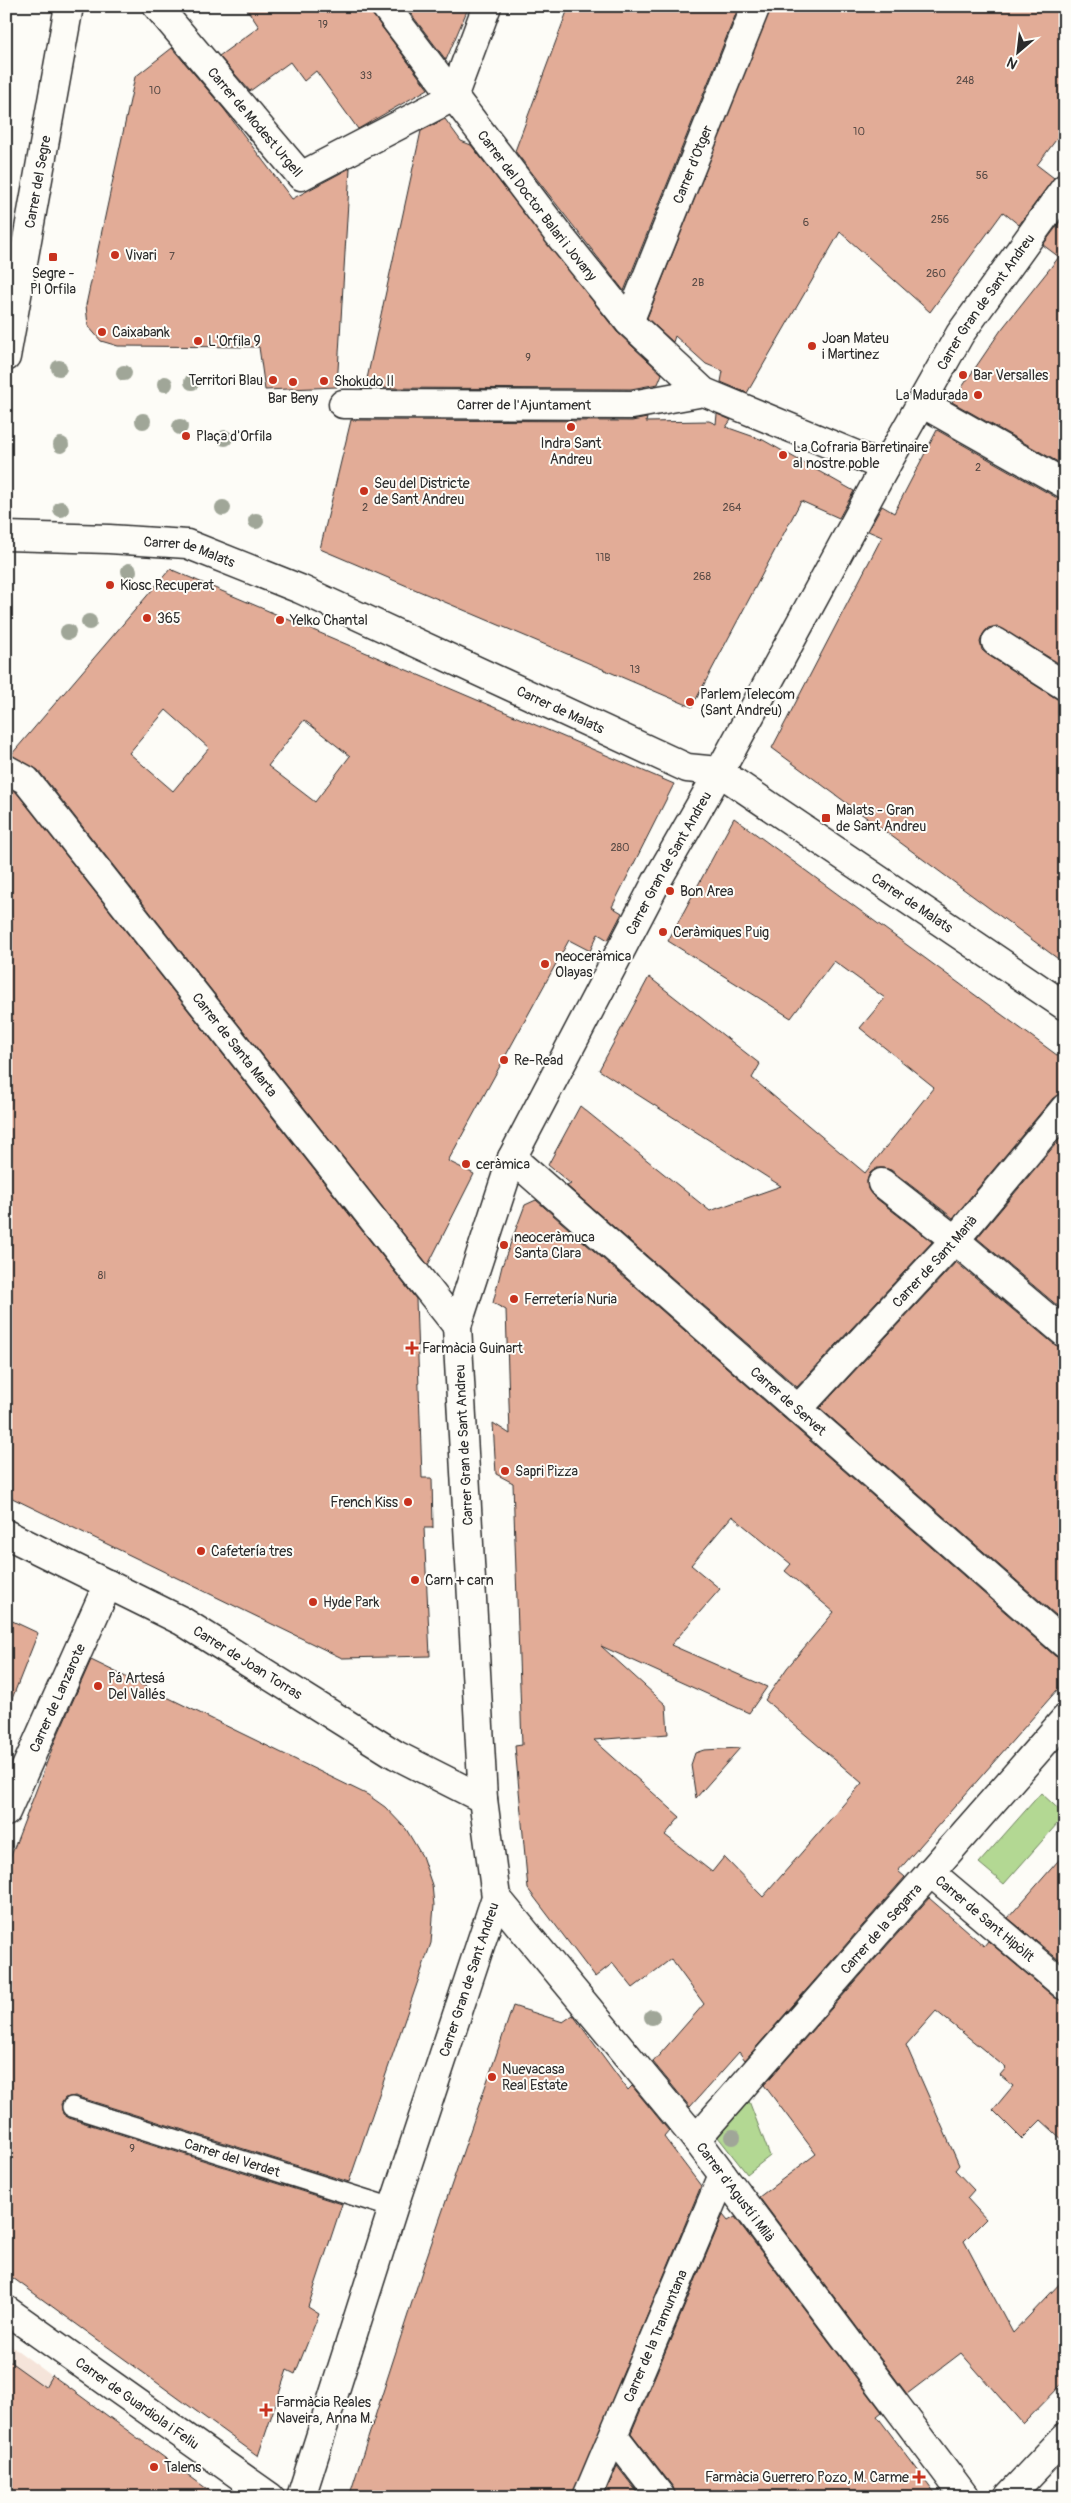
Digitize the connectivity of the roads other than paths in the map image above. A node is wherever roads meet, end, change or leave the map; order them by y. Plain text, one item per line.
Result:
1 (69, 6) edge
2 (157, 6) edge
3 (385, 6) edge
4 (487, 6) edge
5 (756, 6) edge
6 (453, 97) junction
7 (1065, 188) edge
8 (629, 322) junction
9 (6, 357) edge
10 (704, 392) junction
11 (922, 403) junction
12 (343, 404) dead end
13 (885, 467) junction
14 (1065, 484) edge
15 (6, 536) edge
16 (996, 642) dead end
17 (1065, 686) edge
18 (6, 769) edge
19 (718, 771) junction
20 (1065, 1006) edge
21 (1065, 1108) edge
22 (512, 1158) junction
23 (882, 1183) dead end
24 (955, 1240) junction
25 (457, 1326) junction
26 (1065, 1333) edge
27 (798, 1409) junction
28 (6, 1534) edge
29 (108, 1584) junction
30 (1065, 1644) edge
31 (1065, 1719) edge
32 (483, 1799) junction
33 (6, 1812) edge
34 (930, 1872) junction
35 (496, 1897) junction
36 (1065, 1986) edge
37 (72, 2107) dead end
38 (696, 2139) junction
39 (723, 2175) junction
40 (392, 2208) junction
41 (6, 2310) edge
42 (614, 2436) junction
43 (1065, 2437) edge
44 (270, 2497) edge
45 (301, 2497) edge
46 (587, 2497) edge
47 (661, 2497) edge
48 (965, 2497) edge
49 (1008, 2497) edge

1 - 9 street, Carrer del Segre
2 - 6 street, Carrer de Modest Urgell
3 - 6 street, Carrer del Doctor Balari i Jovany
4 - 6 street
5 - 8 street, Carrer d'Otger
6 - 8 street, Carrer del Doctor Balari i Jovany
7 - 11 street, Carrer Gran de Sant Andreu
8 - 10 street, Carrer del Doctor Balari i Jovany
10 - 12 street, Carrer de l'Ajuntament
10 - 13 street
11 - 13 street, Carrer Gran de Sant Andreu
11 - 14 street
13 - 19 street, Carrer Gran de Sant Andreu
15 - 19 street, Carrer de Malats
16 - 17 street
18 - 25 street, Carrer de Santa Marta
19 - 20 street, Carrer de Malats
19 - 22 street, Carrer Gran de Sant Andreu
21 - 24 street, Carrer de Sant Marià
22 - 25 street, Carrer Gran de Sant Andreu
22 - 27 street, Carrer de Servet
23 - 24 street
24 - 26 street
24 - 27 street, Carrer de Sant Marià
25 - 32 street, Carrer Gran de Sant Andreu
27 - 30 street, Carrer de Servet
28 - 29 street, Carrer de Joan Torras
29 - 32 street, Carrer de Joan Torras
29 - 33 street, Carrer de Lanzarote
31 - 34 street, Carrer de la Segarra
32 - 35 street, Carrer Gran de Sant Andreu
34 - 36 street, Carrer de Sant Hipòlit
34 - 38 street, Carrer de la Segarra
35 - 38 street, Carrer d'Agustí i Milà
35 - 40 street, Carrer Gran de Sant Andreu
37 - 40 lane, Carrer del Verdet
38 - 39 street, Carrer d'Agustí i Milà
39 - 42 street, Carrer de la Tramuntana
39 - 48 street, Carrer d'Agustí i Milà
40 - 45 street, Carrer Gran de Sant Andreu
41 - 44 street, Carrer de Guardiola i Feliu
42 - 46 street, Carrer de la Tramuntana
42 - 47 street
43 - 49 street

